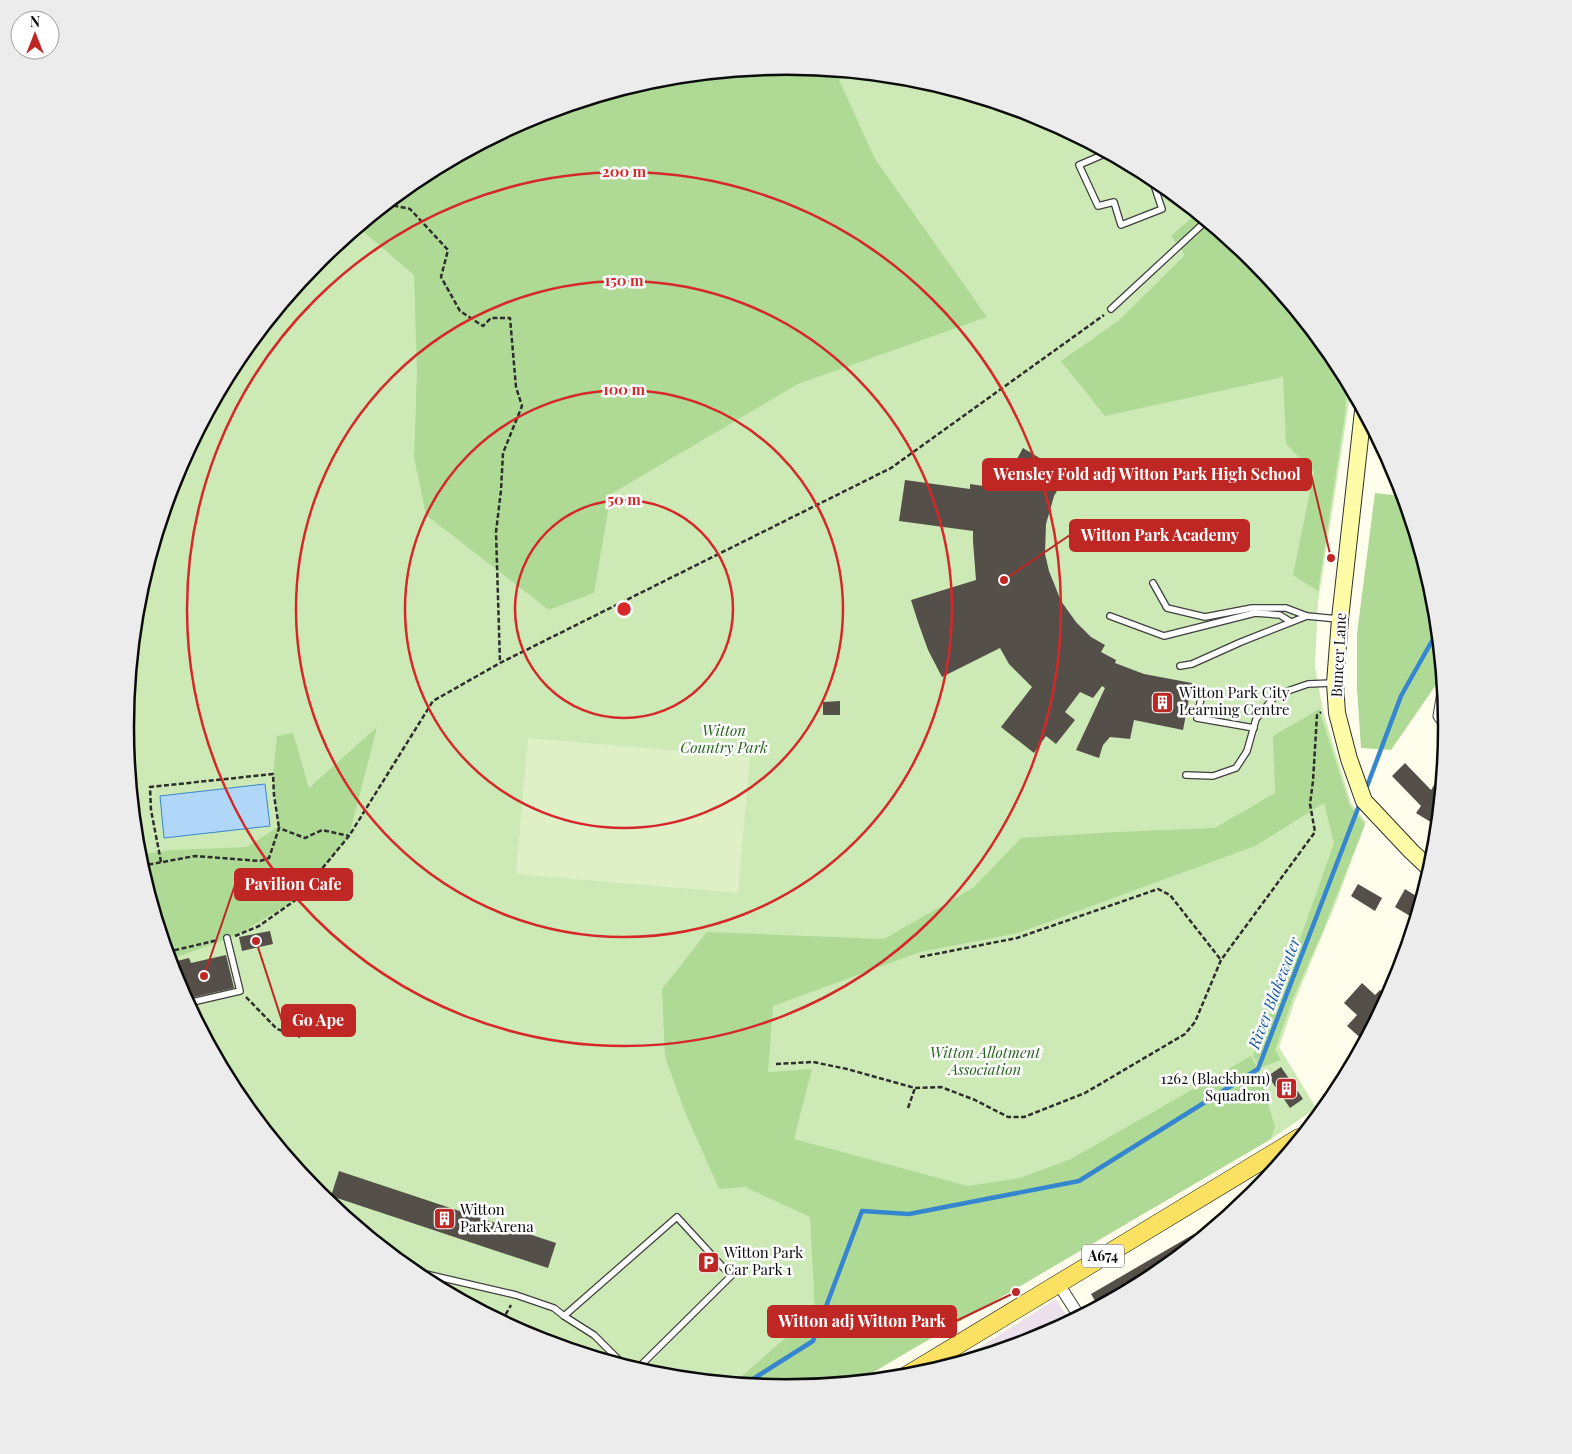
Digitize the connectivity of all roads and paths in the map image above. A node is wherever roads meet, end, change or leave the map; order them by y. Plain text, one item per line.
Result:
1 (1101, 156) edge
2 (1155, 190) edge
3 (395, 206) edge
4 (1202, 225) edge
5 (1111, 310) joint
6 (1362, 422) edge
7 (1153, 582) dead end
8 (1110, 616) dead end
9 (1307, 616) junction
10 (1340, 619) junction
11 (1291, 622) junction
12 (500, 663) junction
13 (1180, 666) dead end
14 (1335, 682) junction
15 (1202, 693) dead end
16 (1336, 700) junction
17 (1254, 728) junction
18 (1186, 775) dead end
19 (279, 828) junction
20 (349, 836) junction
21 (162, 862) junction
22 (1423, 863) edge
23 (149, 864) edge
24 (228, 938) junction
25 (174, 950) edge
26 (920, 957) dead end
27 (1221, 960) junction
28 (240, 991) junction
29 (195, 1001) edge
30 (300, 1037) dead end
31 (776, 1064) dead end
32 (915, 1088) junction
33 (908, 1108) dead end
34 (1275, 1158) edge
35 (435, 1276) edge
36 (1058, 1283) junction
37 (516, 1295) junction
38 (1076, 1311) edge
39 (505, 1315) edge
40 (564, 1316) junction
41 (615, 1356) edge
42 (643, 1363) edge
43 (927, 1363) edge

1 - 2 lane
3 - 12 path
4 - 5 lane
5 - 12 path
6 - 10 main road, Buncer Lane
7 - 9 lane
8 - 11 lane
9 - 10 lane
9 - 11 lane
10 - 14 main road, Buncer Lane
11 - 13 lane
12 - 20 path
14 - 16 main road, Buncer Lane
14 - 17 lane
15 - 17 lane
16 - 22 main road, Buncer Lane
16 - 27 path
17 - 18 lane
19 - 20 path
19 - 21 path
19 - 21 path
20 - 24 path
21 - 23 path
24 - 25 path
24 - 28 lane
26 - 27 path
27 - 32 path
28 - 29 lane
28 - 30 path
31 - 32 path
32 - 33 path
34 - 36 main road, A674
35 - 37 lane
36 - 38 street
36 - 43 main road, A674
37 - 39 path
37 - 40 lane
40 - 41 lane
40 - 42 lane

